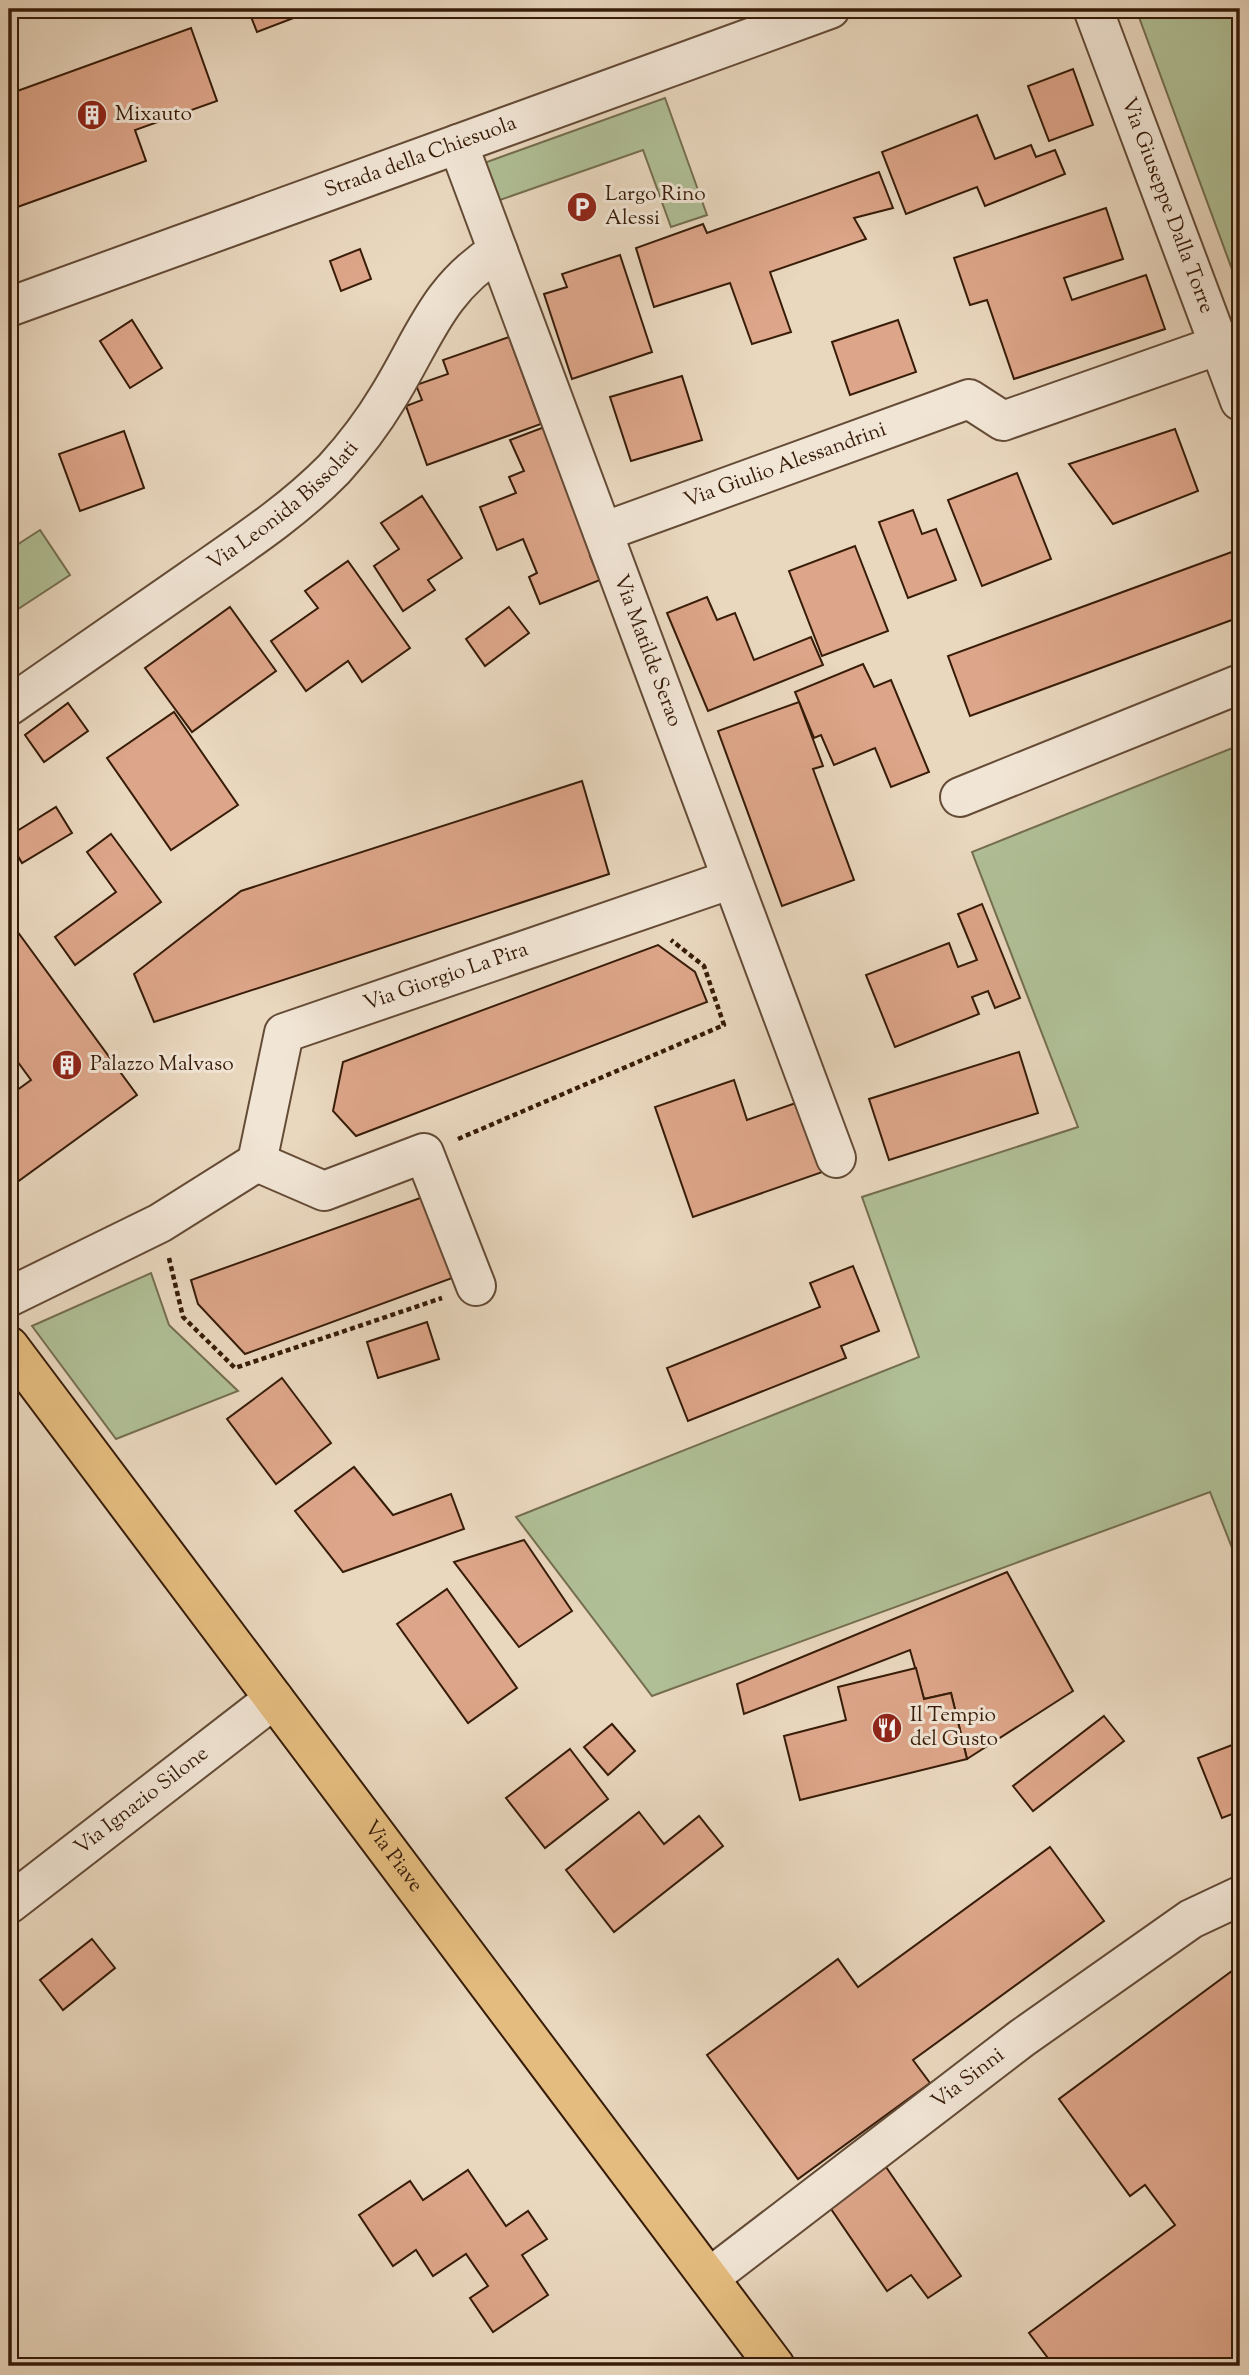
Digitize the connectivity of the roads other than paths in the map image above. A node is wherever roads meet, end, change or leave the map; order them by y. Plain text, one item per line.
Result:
1 (830, 9) edge
2 (1094, 9) edge
3 (458, 144) junction
4 (498, 251) junction
5 (9, 307) edge
6 (1219, 345) junction
7 (1240, 401) edge
8 (603, 532) junction
9 (1240, 684) edge
10 (9, 706) edge
11 (960, 797) dead end
12 (732, 878) junction
13 (836, 1158) dead end
14 (257, 1162) junction
15 (476, 1286) road end
16 (9, 1297) edge
17 (9, 1346) edge
18 (274, 1699) junction
19 (1240, 1896) edge
20 (9, 1904) edge
21 (709, 2278) junction
22 (775, 2366) edge

1 - 3 street, Strada della Chiesuola
2 - 6 street, Via Giuseppe Dalla Torre
3 - 4 street, Via Matilde Serao
3 - 5 street, Strada della Chiesuola
4 - 8 street, Via Matilde Serao
4 - 10 street, Via Leonida Bissolati
6 - 7 street, Via Giuseppe Dalla Torre
6 - 8 street, Via Giulio Alessandrini
8 - 12 street, Via Matilde Serao
9 - 11 street
12 - 13 street, Via Matilde Serao
12 - 14 street, Via Giorgio La Pira
14 - 15 street
14 - 16 street
17 - 18 main road, Via Piave
18 - 20 street, Via Ignazio Silone
18 - 21 main road, Via Piave
19 - 21 street, Via Sinni
21 - 22 main road, Via Piave

